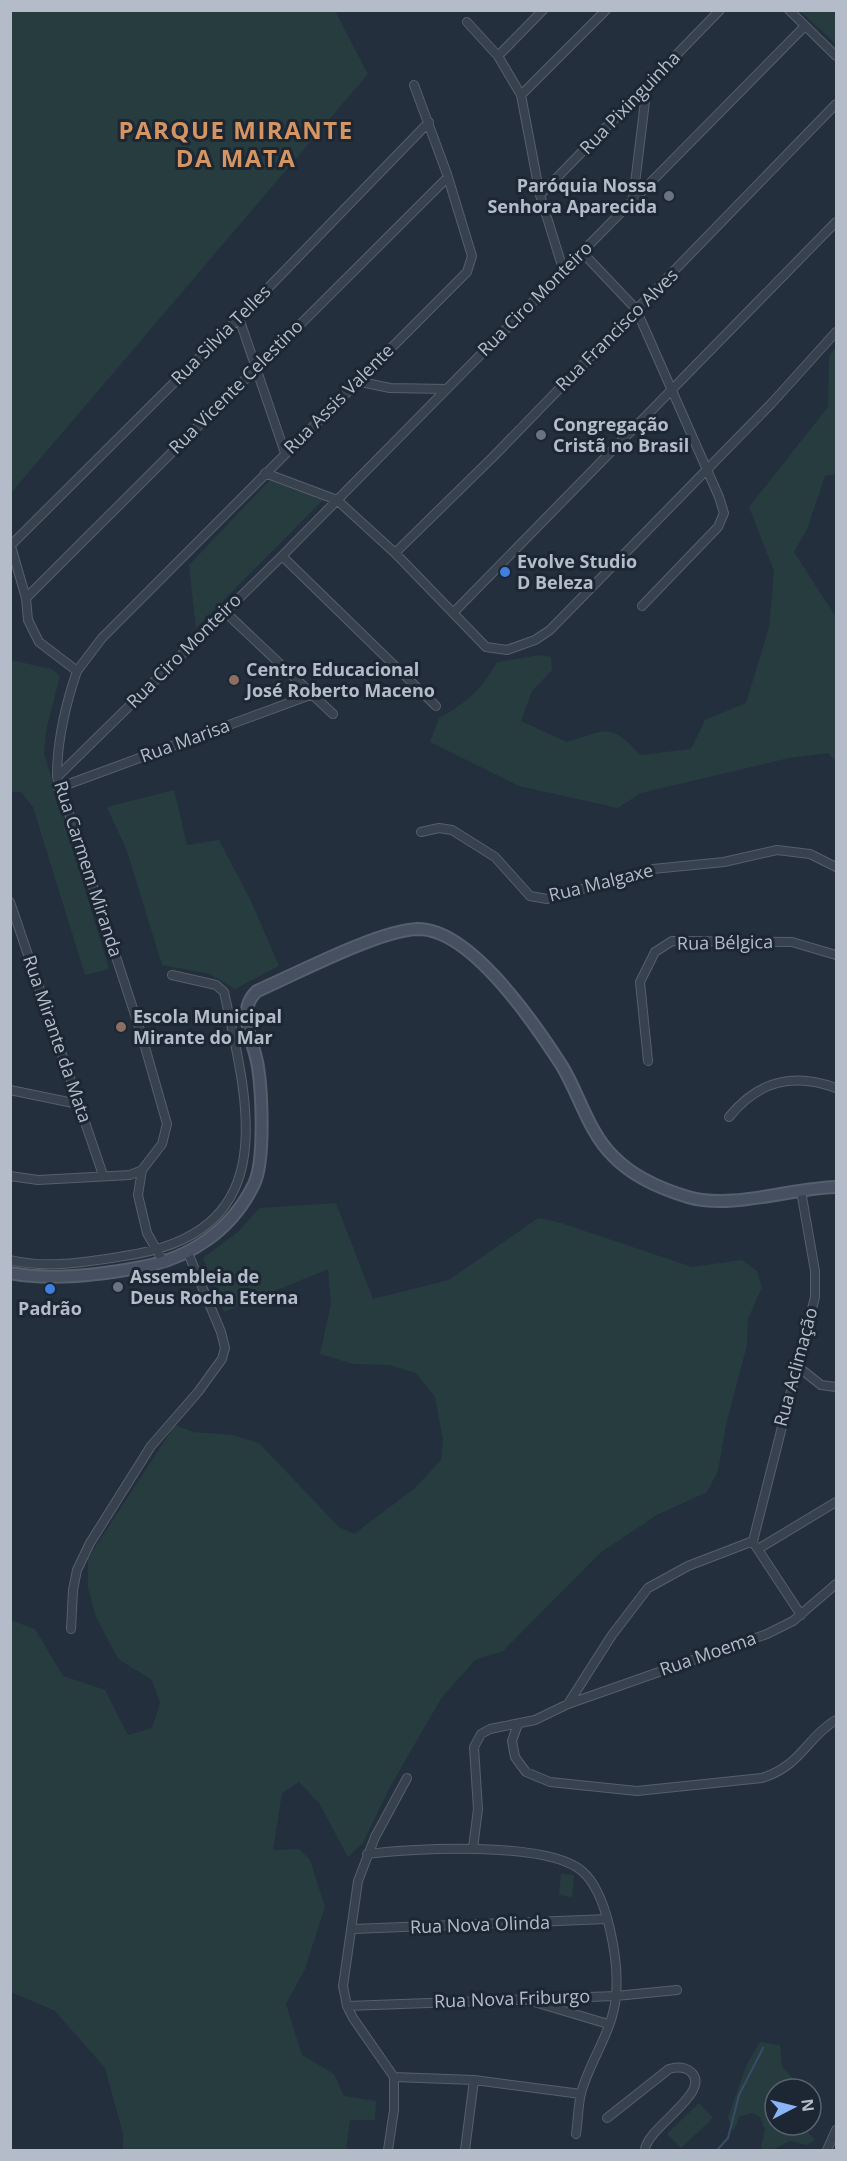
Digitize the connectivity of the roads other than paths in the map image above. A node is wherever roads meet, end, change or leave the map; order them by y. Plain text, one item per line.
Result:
1 (543, 10) edge
2 (606, 10) edge
3 (720, 10) edge
4 (789, 10) edge
5 (467, 22) dead end
6 (804, 27) junction
7 (498, 56) junction
8 (837, 56) edge
9 (414, 85) dead end
10 (647, 85) junction
11 (521, 95) junction
12 (837, 104) edge
13 (429, 122) junction
14 (448, 177) junction
15 (540, 195) junction
16 (632, 200) junction
17 (837, 222) edge
18 (582, 252) junction
19 (563, 269) junction
20 (636, 309) junction
21 (239, 318) junction
22 (837, 332) edge
23 (256, 366) junction
24 (356, 381) junction
25 (447, 389) junction
26 (673, 390) junction
27 (285, 453) junction
28 (707, 468) junction
29 (265, 473) junction
30 (337, 500) junction
31 (11, 544) edge
32 (395, 553) junction
33 (282, 556) junction
34 (26, 598) junction
35 (642, 606) dead end
36 (224, 611) junction
37 (454, 612) junction
38 (77, 671) junction
39 (313, 694) junction
40 (436, 706) dead end
41 (333, 714) dead end
42 (57, 777) junction
43 (58, 788) junction
44 (421, 832) dead end
45 (837, 867) edge
46 (10, 902) edge
47 (837, 955) edge
48 (172, 975) dead end
49 (648, 1062) dead end
50 (837, 1088) edge
51 (10, 1090) edge
52 (78, 1104) junction
53 (729, 1117) dead end
54 (246, 1139) junction
55 (261, 1139) junction
56 (142, 1170) junction
57 (10, 1176) edge
58 (103, 1176) junction
59 (837, 1187) edge
60 (801, 1191) junction
61 (157, 1251) junction
62 (188, 1253) junction
63 (10, 1260) edge
64 (164, 1263) junction
65 (10, 1273) edge
66 (796, 1365) junction
67 (837, 1387) edge
68 (837, 1502) edge
69 (755, 1545) junction
70 (837, 1584) edge
71 (801, 1615) junction
72 (71, 1629) dead end
73 (568, 1704) junction
74 (837, 1720) edge
75 (518, 1724) junction
76 (407, 1778) dead end
77 (473, 1848) junction
78 (367, 1854) junction
79 (607, 1919) junction
80 (353, 1929) junction
81 (677, 1990) dead end
82 (616, 1995) junction
83 (523, 1999) junction
84 (347, 2006) junction
85 (608, 2024) junction
86 (394, 2077) junction
87 (474, 2080) junction
88 (581, 2094) junction
89 (607, 2118) dead end
90 (837, 2130) edge
91 (576, 2134) dead end
92 (388, 2151) edge
93 (465, 2151) edge
94 (645, 2151) edge
95 (826, 2151) edge

1 - 7 street
2 - 11 street
3 - 10 street, Rua Pixinguinha
4 - 6 street
5 - 7 street
6 - 8 street
6 - 16 street, Rua Ciro Monteiro
7 - 11 street
9 - 13 street, Rua Assis Valente
10 - 15 street, Rua Pixinguinha
10 - 16 street
11 - 15 street
12 - 20 street, Rua Francisco Alves
13 - 14 street, Rua Assis Valente
13 - 21 street, Rua Silvia Telles
14 - 23 street, Rua Vicente Celestino
14 - 24 street, Rua Assis Valente
15 - 19 street
16 - 18 street, Rua Ciro Monteiro
17 - 26 street
18 - 19 street, Rua Ciro Monteiro
18 - 20 street
19 - 25 street, Rua Ciro Monteiro
20 - 26 street
20 - 32 street, Rua Francisco Alves
21 - 23 street
21 - 31 street, Rua Silvia Telles
22 - 28 street
23 - 27 street
23 - 34 street, Rua Vicente Celestino
24 - 25 street
24 - 27 street, Rua Assis Valente
25 - 30 street, Rua Ciro Monteiro
26 - 28 street
26 - 37 street
27 - 29 street, Rua Assis Valente
28 - 35 street
28 - 37 street
29 - 30 street
29 - 38 street, Rua Assis Valente
30 - 32 street
30 - 33 street, Rua Ciro Monteiro
31 - 34 street
32 - 37 street
33 - 36 street, Rua Ciro Monteiro
33 - 40 street
34 - 38 street
36 - 39 street
36 - 42 street, Rua Ciro Monteiro
38 - 42 street, Rua Carmem Miranda
39 - 41 street
39 - 43 street, Rua Marisa
42 - 43 street, Rua Carmem Miranda
43 - 56 street, Rua Carmem Miranda
44 - 45 street, Rua Malgaxe
46 - 52 street, Rua Mirante da Mata
47 - 49 street, Rua Bélgica
48 - 54 street
50 - 53 street
51 - 52 street
52 - 58 street, Rua Mirante da Mata
54 - 55 street
54 - 61 street
55 - 60 street
55 - 62 street
56 - 58 street
56 - 61 street
57 - 58 street
59 - 60 street
60 - 66 street, Rua Aclimação
61 - 63 street
61 - 64 street
62 - 64 street
62 - 72 street
64 - 65 street
66 - 67 street
66 - 69 street, Rua Aclimação
68 - 69 street
69 - 71 street
69 - 73 street
70 - 71 street, Rua Moema
71 - 73 street, Rua Moema
73 - 75 street, Rua Moema
74 - 75 street
75 - 77 street, Rua Moema
76 - 78 street
77 - 78 street
77 - 79 street
78 - 80 street
79 - 80 street, Rua Nova Olinda
79 - 82 street
80 - 84 street
81 - 82 street, Rua Nova Friburgo
82 - 83 street, Rua Nova Friburgo
82 - 85 street
83 - 84 street, Rua Nova Friburgo
83 - 85 street
84 - 86 street
85 - 88 street
86 - 87 street
86 - 92 street
87 - 88 street
87 - 93 street
88 - 91 street
89 - 94 street
90 - 95 street

